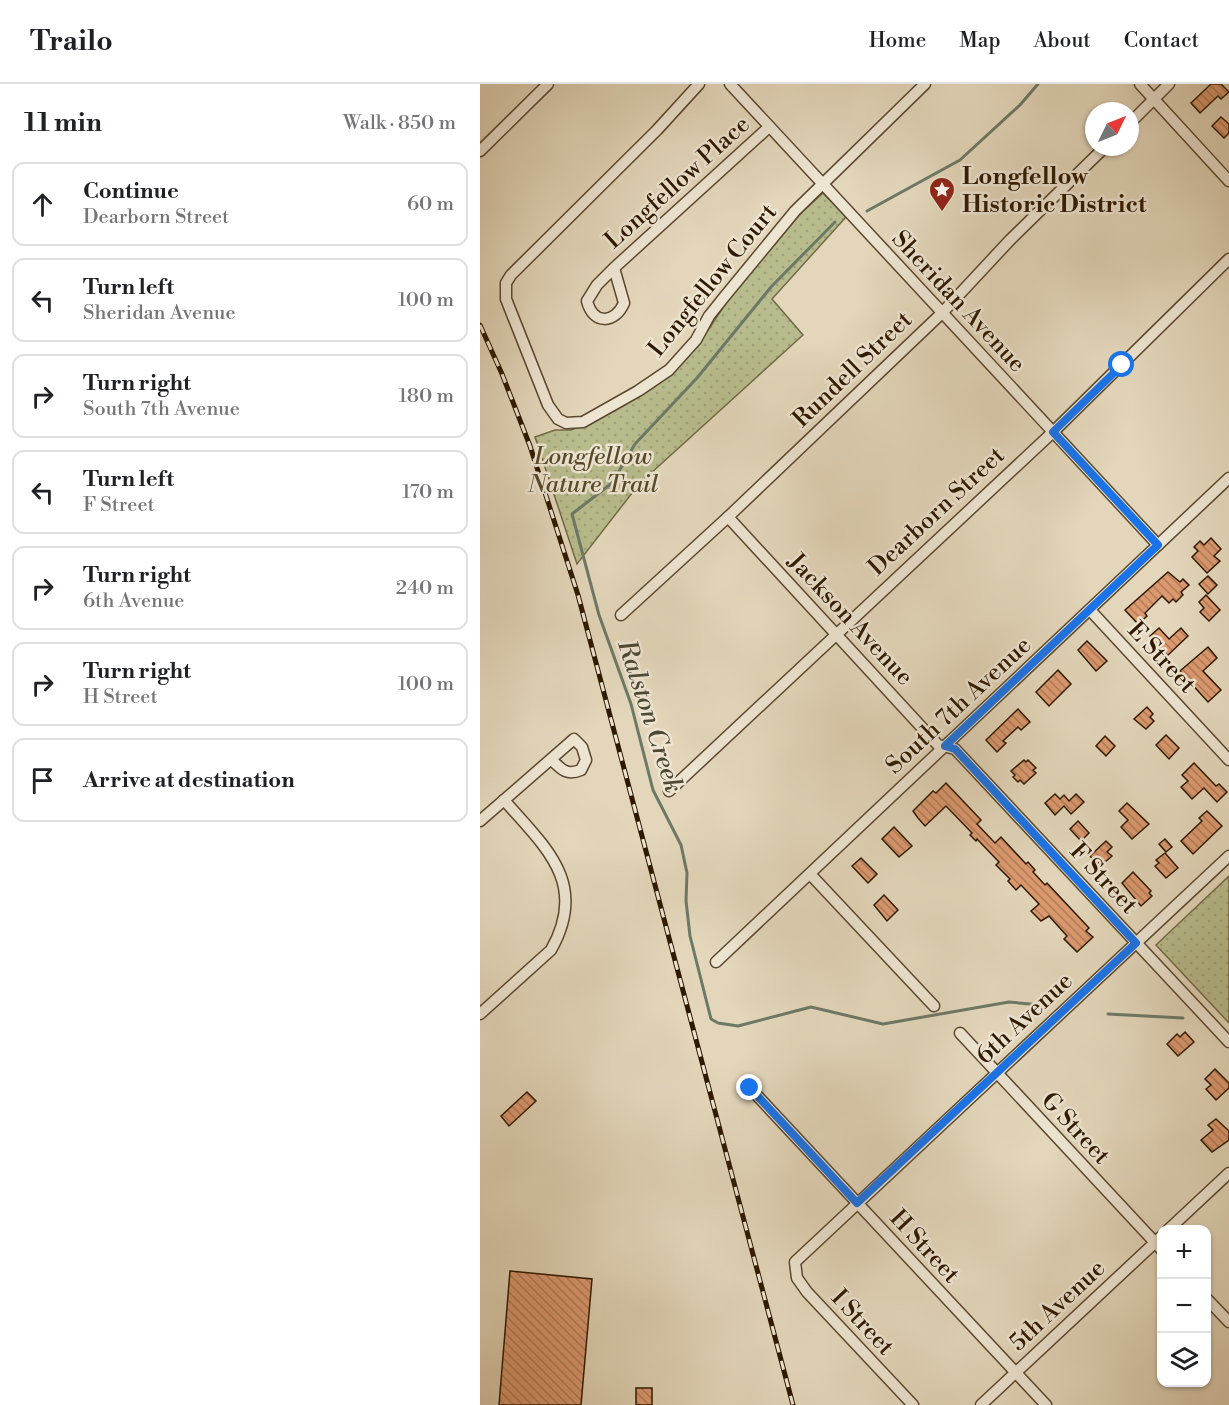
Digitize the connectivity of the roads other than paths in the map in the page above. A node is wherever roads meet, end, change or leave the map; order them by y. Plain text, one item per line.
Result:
1 (548, 84) edge
2 (699, 84) edge
3 (730, 84) edge
4 (925, 84) edge
5 (1140, 84) edge
6 (1169, 84) edge
7 (1154, 99) junction
8 (1139, 114) edge
9 (769, 127) junction
10 (480, 151) edge
11 (1096, 156) edge
12 (1229, 181) edge
13 (823, 184) junction
14 (1229, 259) edge
15 (614, 268) junction
16 (942, 313) junction
17 (1053, 432) junction
18 (1229, 478) edge
19 (728, 517) junction
20 (1158, 545) junction
21 (1090, 610) junction
22 (621, 615) dead end
23 (836, 632) junction
24 (945, 746) junction
25 (551, 759) dead end
26 (1229, 760) edge
27 (669, 791) dead end
28 (504, 800) junction
29 (480, 821) edge
30 (1229, 856) edge
31 (810, 874) junction
32 (1136, 943) junction
33 (717, 962) dead end
34 (934, 1006) dead end
35 (480, 1014) edge
36 (960, 1033) dead end
37 (1229, 1042) edge
38 (996, 1073) junction
39 (750, 1088) dead end
40 (1229, 1173) edge
41 (857, 1203) junction
42 (1173, 1225) edge
43 (1157, 1241) edge
44 (1157, 1245) edge
45 (795, 1262) joint
46 (1211, 1303) edge
47 (1229, 1322) edge
48 (1016, 1373) junction
49 (913, 1405) edge
50 (981, 1405) edge
51 (1046, 1405) edge

1 - 10 street
2 - 13 street, Longfellow Court
3 - 9 street, Sheridan Avenue
4 - 13 street
5 - 7 street
6 - 7 street
7 - 8 street
7 - 12 street
9 - 13 street, Sheridan Avenue
9 - 15 street, Longfellow Place
11 - 16 street, Rundell Street
13 - 16 street, Sheridan Avenue
14 - 17 street, Dearborn Street
15 - 15 street, Longfellow Place
16 - 17 street, Sheridan Avenue
16 - 19 street, Rundell Street
17 - 20 street, Sheridan Avenue
17 - 23 street, Dearborn Street
18 - 20 street, South 7th Avenue
19 - 22 street, Rundell Street
19 - 23 street, Jackson Avenue
20 - 21 street, South 7th Avenue
21 - 24 street, South 7th Avenue
21 - 26 street, E Street
23 - 24 street, Jackson Avenue
23 - 27 street, Dearborn Street
24 - 31 street, South 7th Avenue
24 - 32 street, F Street
25 - 28 street
28 - 29 street
28 - 35 street
30 - 32 street, 6th Avenue
31 - 33 street, South 7th Avenue
31 - 34 street
32 - 37 street, F Street
32 - 38 street, 6th Avenue
36 - 38 street, G Street
38 - 41 street, 6th Avenue
38 - 43 street, G Street
39 - 41 street, H Street
40 - 42 street
41 - 45 street, 6th Avenue
41 - 48 street, H Street
44 - 48 street, 5th Avenue
45 - 49 street, I Street
46 - 47 street
48 - 50 street, 5th Avenue
48 - 51 street, H Street

